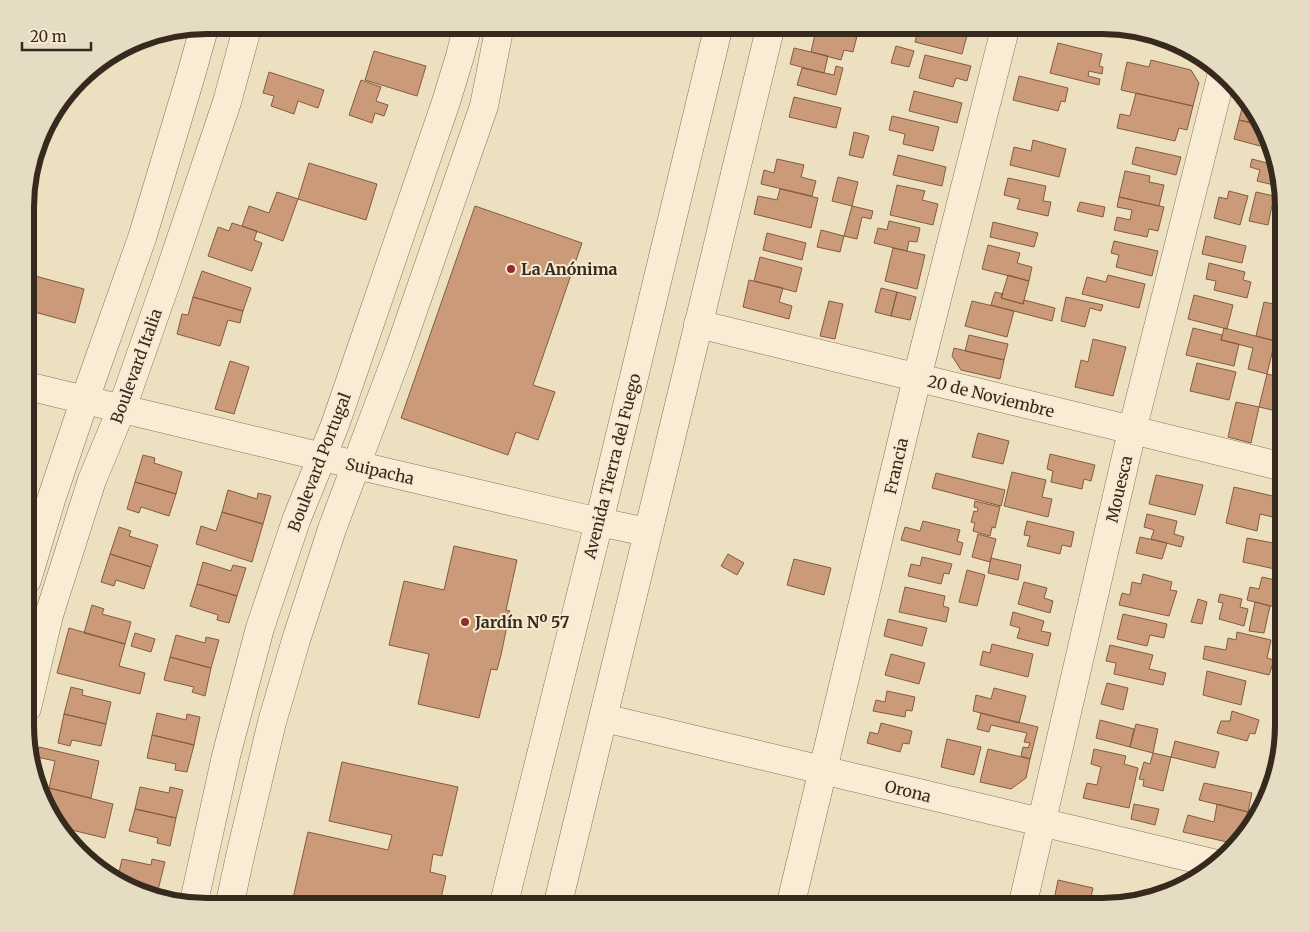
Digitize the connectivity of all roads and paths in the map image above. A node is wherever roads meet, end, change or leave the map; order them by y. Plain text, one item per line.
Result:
1 (203, 34) edge
2 (245, 34) edge
3 (466, 34) edge
4 (498, 34) edge
5 (717, 34) edge
6 (769, 34) edge
7 (1004, 34) edge
8 (1220, 80) edge
9 (698, 324) junction
10 (917, 378) junction
11 (34, 388) edge
12 (85, 399) junction
13 (122, 408) junction
14 (1132, 431) junction
15 (322, 457) junction
16 (356, 465) junction
17 (1275, 465) edge
18 (599, 522) junction
19 (647, 532) junction
20 (34, 554) edge
21 (34, 676) edge
22 (604, 718) junction
23 (824, 770) junction
24 (1042, 823) junction
25 (1209, 862) edge
26 (195, 898) edge
27 (231, 898) edge
28 (505, 898) edge
29 (559, 898) edge
30 (792, 898) edge
31 (1024, 898) edge

1 - 12 street
2 - 13 street, Boulevard Italia
3 - 15 street, Boulevard Portugal
4 - 16 street
5 - 18 street, Avenida Tierra del Fuego
6 - 9 street
7 - 10 street, Francia
8 - 14 street, Mouesca
9 - 10 street, 20 de Noviembre
9 - 19 street
10 - 14 street, 20 de Noviembre
10 - 23 street, Francia
11 - 12 street, Suipacha
12 - 13 street, Suipacha
12 - 20 street
13 - 15 street, Suipacha
13 - 21 street, Boulevard Italia
14 - 17 street, 20 de Noviembre
14 - 24 street, Mouesca
15 - 16 street, Suipacha
15 - 26 street, Boulevard Portugal
16 - 18 street, Suipacha
16 - 27 street
18 - 19 street, Suipacha
18 - 28 street, Avenida Tierra del Fuego
19 - 22 street
22 - 23 street, Orona
22 - 29 street
23 - 24 street, Orona
23 - 30 street, Francia
24 - 25 street, Orona
24 - 31 street, Mouesca

